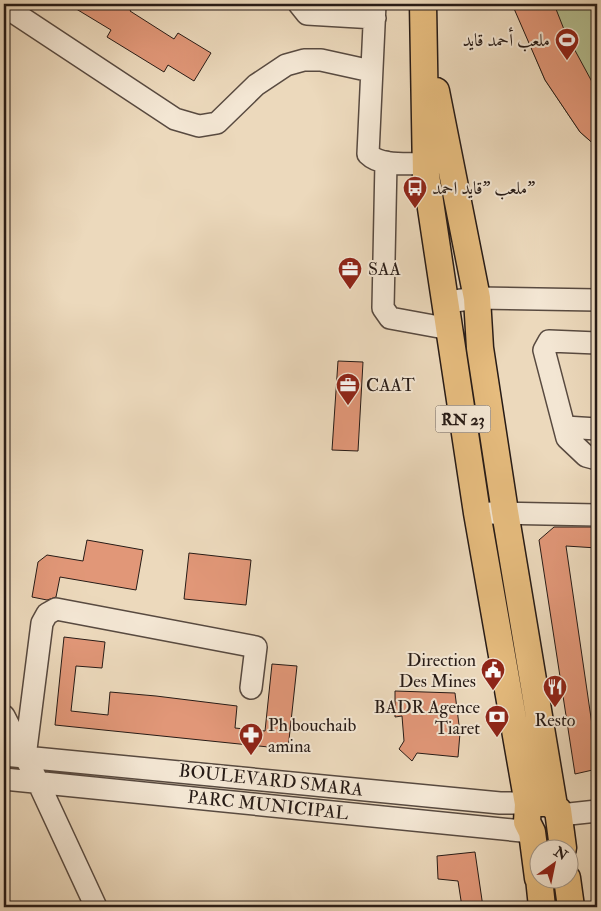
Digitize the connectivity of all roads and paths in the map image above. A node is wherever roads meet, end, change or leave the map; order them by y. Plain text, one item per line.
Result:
1 (299, 4) edge
2 (4, 6) edge
3 (375, 11) edge
4 (423, 14) edge
5 (371, 71) junction
6 (386, 162) junction
7 (425, 164) junction
8 (477, 298) junction
9 (597, 300) edge
10 (447, 302) junction
11 (450, 329) junction
12 (597, 343) edge
13 (565, 427) junction
14 (597, 429) edge
15 (597, 459) edge
16 (505, 512) junction
17 (477, 513) junction
18 (597, 514) edge
19 (251, 688) dead end
20 (4, 716) edge
21 (4, 754) edge
22 (25, 757) junction
23 (4, 780) edge
24 (38, 782) junction
25 (597, 811) edge
26 (546, 818) edge
27 (543, 838) edge
28 (539, 888) edge
29 (568, 888) edge
30 (96, 907) edge
31 (542, 907) edge
32 (571, 907) edge

1 - 3 street
2 - 5 street
3 - 5 street
4 - 7 main road, RN 23
4 - 8 main road, RN 23
5 - 6 street
6 - 7 street
6 - 11 street
7 - 10 main road, RN 23
8 - 9 street
8 - 10 street
8 - 16 main road, RN 23
10 - 11 main road, RN 23
11 - 17 main road, RN 23
12 - 13 street
13 - 14 street
13 - 15 street
16 - 17 street
16 - 18 street
16 - 26 main road, RN 23
17 - 26 main road, RN 23
19 - 22 street
20 - 22 street
21 - 22 street, BOULEVARD SMARA
22 - 24 street
22 - 26 street, BOULEVARD SMARA
23 - 24 street, PARC MUNICIPAL
24 - 26 street, PARC MUNICIPAL
24 - 30 street
25 - 26 street
26 - 27 main road, RN 23
28 - 31 main road, RN 23
29 - 32 main road

